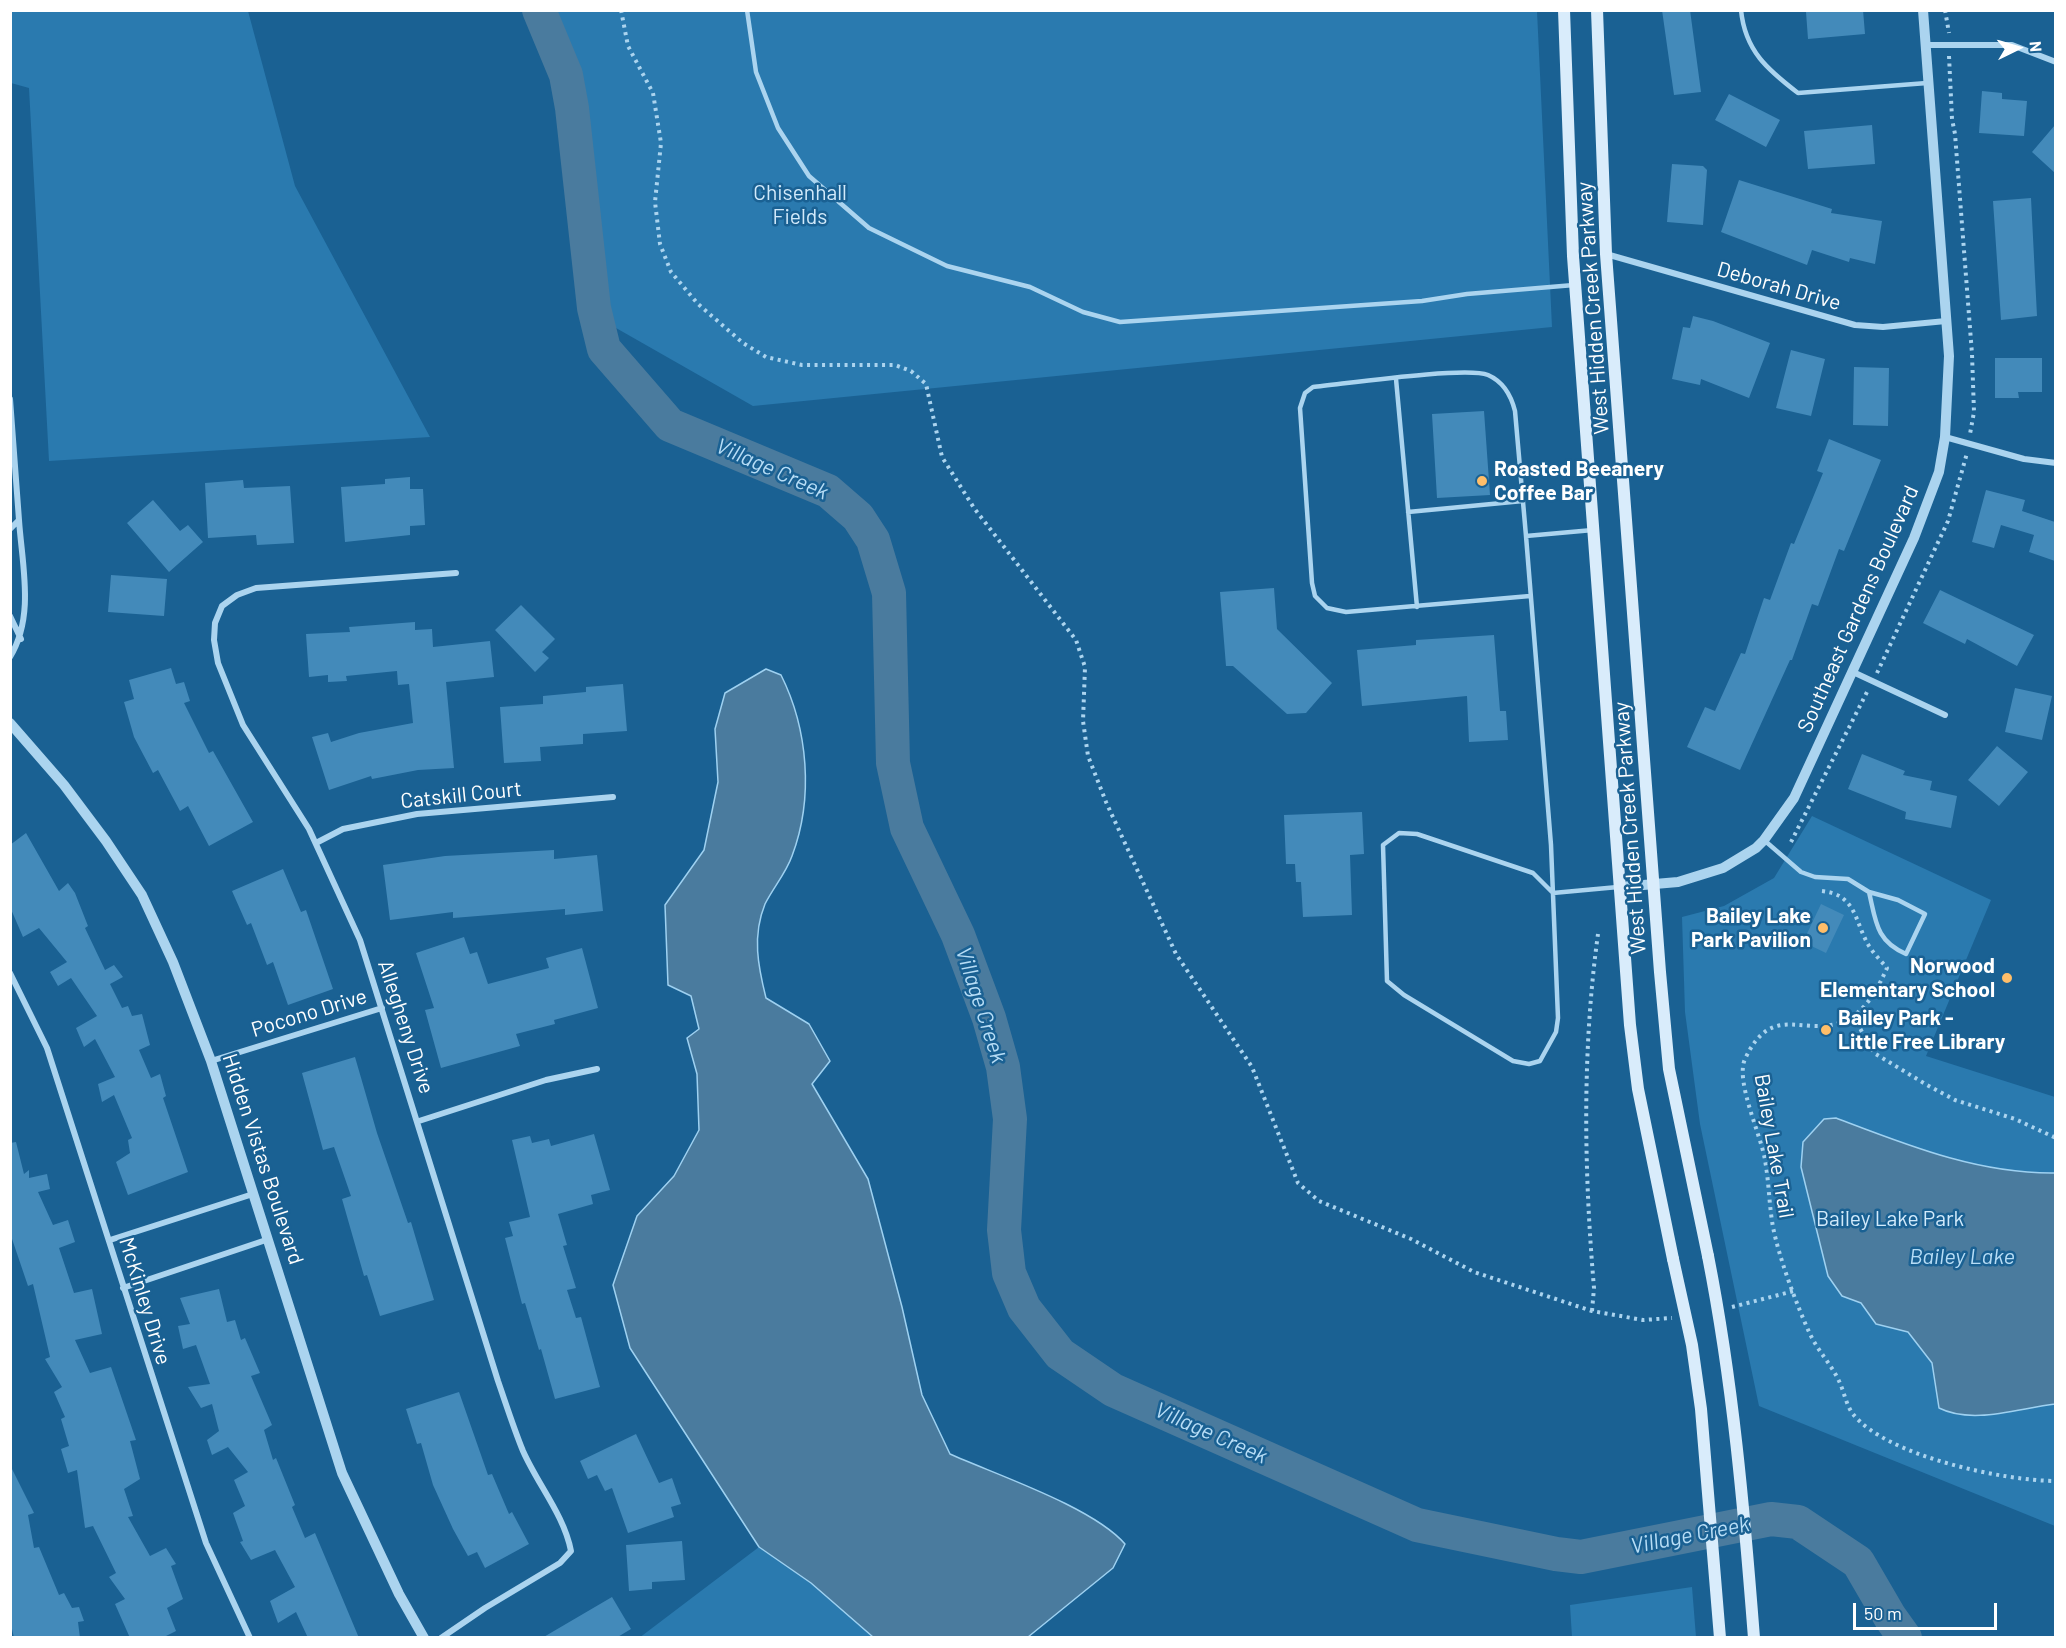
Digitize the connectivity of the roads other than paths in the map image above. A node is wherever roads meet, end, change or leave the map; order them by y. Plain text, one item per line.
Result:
1 (747, 10) edge
2 (1564, 10) edge
3 (1597, 10) edge
4 (1741, 10) edge
5 (1923, 10) edge
6 (1925, 45) junction
7 (2055, 62) edge
8 (1928, 82) junction
9 (1606, 254) junction
10 (1575, 285) junction
11 (1946, 321) junction
12 (1396, 379) junction
13 (10, 399) edge
14 (12, 432) edge
15 (1945, 437) junction
16 (2055, 463) edge
17 (1523, 501) junction
18 (1408, 512) junction
19 (19, 520) junction
20 (10, 529) edge
21 (1593, 530) junction
22 (1526, 536) junction
23 (456, 573) dead end
24 (1530, 596) junction
25 (1417, 607) junction
26 (10, 616) edge
27 (21, 640) junction
28 (10, 657) edge
29 (1853, 672) junction
30 (1945, 715) dead end
31 (10, 723) edge
32 (613, 797) dead end
33 (1764, 840) junction
34 (316, 843) junction
35 (1654, 884) junction
36 (1620, 887) junction
37 (1869, 892) junction
38 (1553, 893) junction
39 (10, 973) edge
40 (382, 1008) junction
41 (211, 1061) junction
42 (597, 1070) dead end
43 (419, 1121) junction
44 (254, 1194) junction
45 (269, 1239) junction
46 (110, 1240) junction
47 (123, 1288) junction
48 (250, 1638) edge
49 (424, 1638) edge
50 (441, 1638) edge
51 (1720, 1638) edge
52 (1754, 1638) edge

1 - 10 lane
2 - 10 main road, West Hidden Creek Parkway
3 - 9 main road, West Hidden Creek Parkway
4 - 8 lane
5 - 6 street, Southeast Gardens Boulevard
6 - 7 street
6 - 8 street, Southeast Gardens Boulevard
8 - 11 street, Southeast Gardens Boulevard
9 - 11 street, Deborah Drive
9 - 35 main road, West Hidden Creek Parkway
10 - 21 main road, West Hidden Creek Parkway
11 - 15 street, Southeast Gardens Boulevard
12 - 17 lane
12 - 18 lane
12 - 25 lane
13 - 14 street
14 - 19 street
15 - 16 street
15 - 29 street, Southeast Gardens Boulevard
17 - 18 lane
17 - 22 lane
18 - 25 lane
19 - 20 street
19 - 27 street
21 - 22 lane
21 - 36 main road, West Hidden Creek Parkway
22 - 24 lane
23 - 34 street, Allegheny Drive
24 - 25 lane
24 - 38 lane
26 - 27 street
27 - 28 street
29 - 30 street
29 - 33 street, Southeast Gardens Boulevard
31 - 41 street, Hidden Vistas Boulevard
32 - 34 street, Catskill Court
33 - 35 street, Southeast Gardens Boulevard
33 - 37 lane
34 - 40 street, Allegheny Drive
35 - 36 street, Southeast Gardens Boulevard
35 - 52 main road, West Hidden Creek Parkway, bridge
36 - 38 lane
36 - 51 main road, West Hidden Creek Parkway, bridge
37 - 37 lane
38 - 38 lane
39 - 46 street, McKinley Drive
40 - 41 street, Pocono Drive
40 - 43 street, Allegheny Drive
41 - 44 street, Hidden Vistas Boulevard
42 - 43 street
43 - 50 street, Allegheny Drive
44 - 45 street, Hidden Vistas Boulevard
44 - 46 street
45 - 47 street
45 - 49 street, Hidden Vistas Boulevard
46 - 47 street, McKinley Drive
47 - 48 street, McKinley Drive

